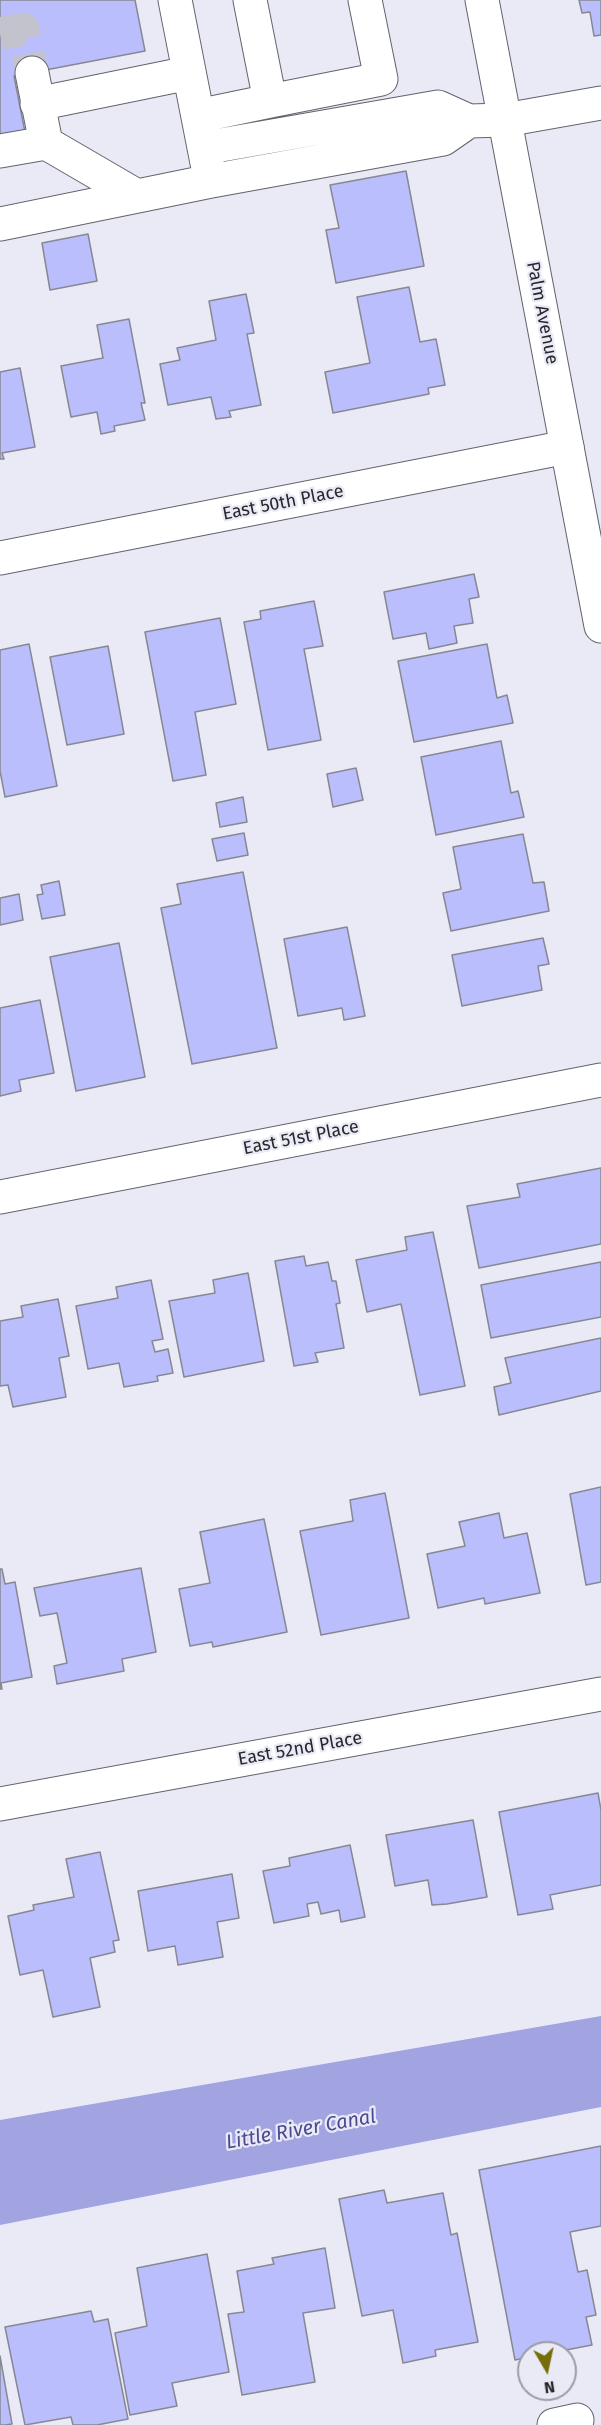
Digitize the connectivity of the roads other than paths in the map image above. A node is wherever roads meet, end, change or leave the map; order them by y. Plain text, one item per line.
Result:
1 (175, 0) edge
2 (250, 0) edge
3 (365, 0) edge
4 (482, 0) edge
5 (189, 73) junction
6 (270, 101) junction
7 (601, 103) edge
8 (198, 116) junction
9 (505, 120) junction
10 (469, 121) junction
11 (45, 143) junction
12 (204, 148) junction
13 (0, 152) edge
14 (211, 181) junction
15 (137, 196) junction
16 (0, 224) edge
17 (567, 447) junction
18 (0, 558) edge
19 (601, 626) edge
20 (601, 1080) edge
21 (0, 1197) edge
22 (601, 1694) edge
23 (0, 1804) edge

1 - 5 street
2 - 6 street
3 - 6 street
4 - 9 street, Palm Avenue
5 - 8 street
5 - 11 street
6 - 8 street
7 - 9 street
8 - 12 street
9 - 10 street
9 - 17 street, Palm Avenue
10 - 12 street
10 - 14 street
11 - 13 street
11 - 15 street
12 - 14 street
14 - 15 street
15 - 16 street
17 - 18 street, East 50th Place
17 - 19 street, Palm Avenue
20 - 21 street, East 51st Place
22 - 23 street, East 52nd Place

